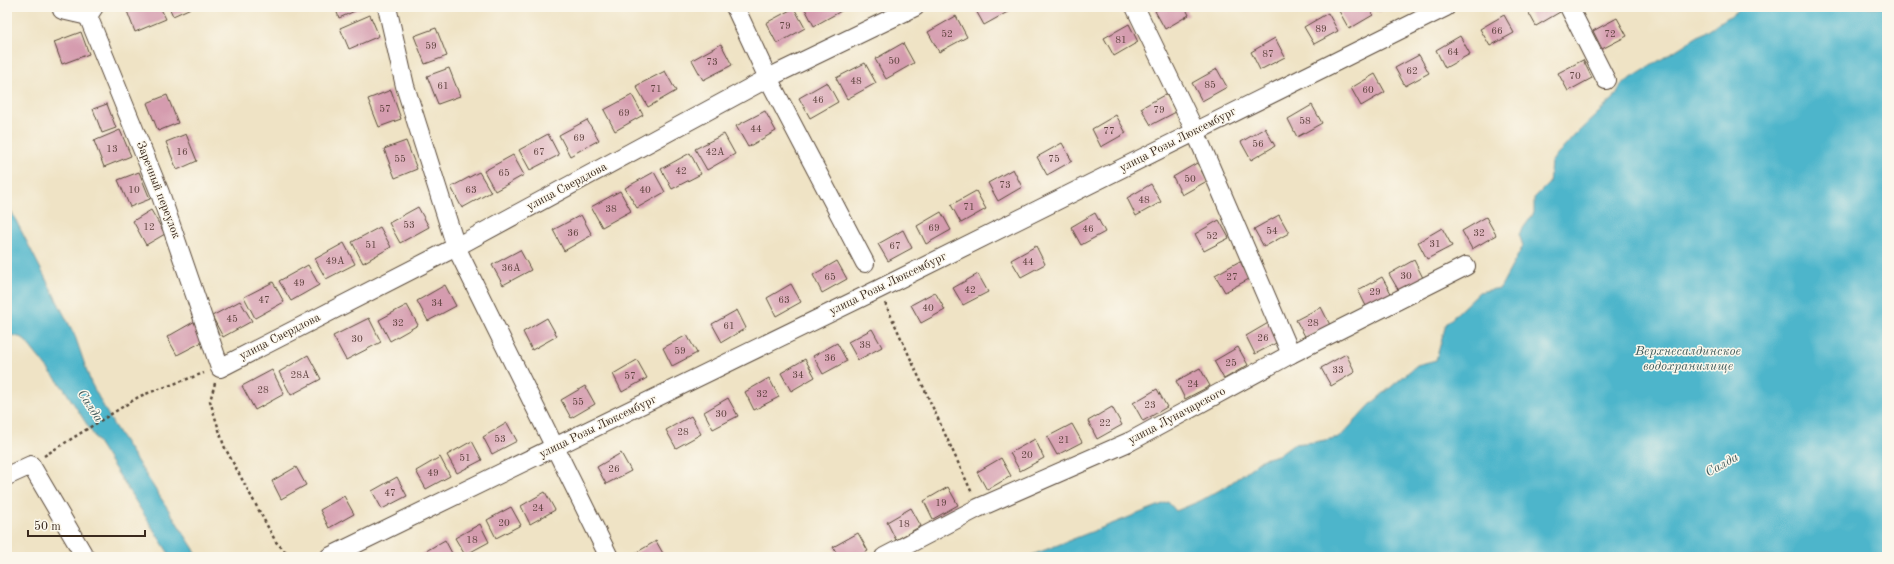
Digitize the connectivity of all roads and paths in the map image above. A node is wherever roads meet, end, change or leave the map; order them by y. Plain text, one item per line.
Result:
1 (387, 7) edge
2 (735, 7) edge
3 (915, 7) edge
4 (1135, 7) edge
5 (1446, 7) edge
6 (1569, 7) edge
7 (62, 10) dead end
8 (91, 11) edge
9 (768, 78) junction
10 (1606, 80) dead end
11 (1195, 131) junction
12 (456, 247) junction
13 (865, 263) dead end
14 (1466, 266) dead end
15 (879, 289) junction
16 (1291, 354) junction
17 (220, 368) junction
18 (60, 446) dead end
19 (554, 448) junction
20 (7, 476) edge
21 (978, 508) junction
22 (85, 557) edge
23 (291, 557) edge
24 (329, 557) edge
25 (609, 557) edge
26 (884, 557) edge

1 - 12 street
2 - 9 street
3 - 9 street, улица Свердлова
4 - 11 street
5 - 11 street, улица Розы Люксембург
6 - 10 street
7 - 8 street
8 - 17 street, Заречный переулок
9 - 12 street, улица Свердлова
9 - 13 street
11 - 15 street, улица Розы Люксембург
11 - 16 street
12 - 17 street, улица Свердлова
12 - 19 street
14 - 16 street, улица Луначарского
15 - 19 street, улица Розы Люксембург
15 - 21 path
16 - 21 street, улица Луначарского
17 - 18 path
17 - 23 path
19 - 24 street, улица Розы Люксембург
19 - 25 street
20 - 22 street
21 - 26 street, улица Луначарского

